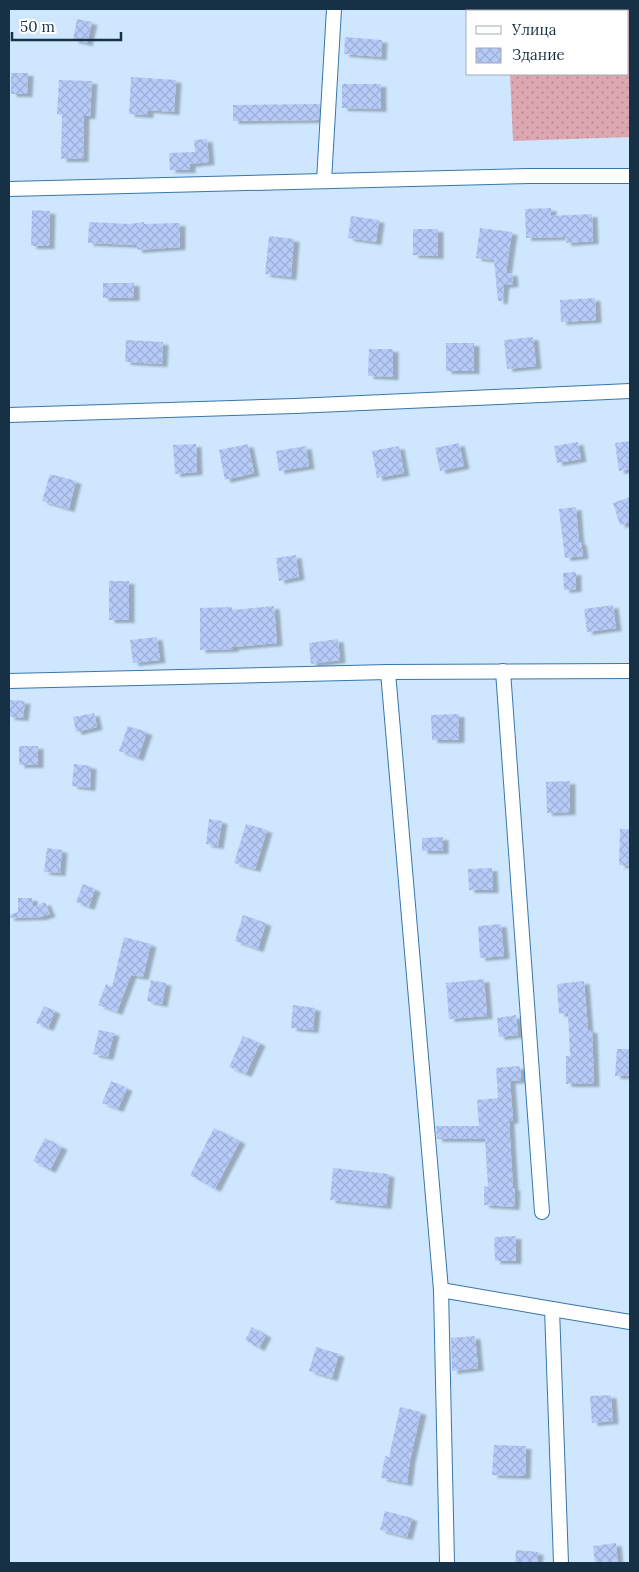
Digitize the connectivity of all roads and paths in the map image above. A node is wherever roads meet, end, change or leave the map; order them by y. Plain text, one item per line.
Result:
1 (334, 9) edge
2 (630, 176) edge
3 (324, 181) junction
4 (9, 189) edge
5 (630, 391) edge
6 (9, 415) edge
7 (630, 670) edge
8 (503, 671) junction
9 (388, 672) junction
10 (9, 681) edge
11 (542, 1212) dead end
12 (441, 1290) junction
13 (552, 1309) junction
14 (630, 1322) edge
15 (447, 1563) edge
16 (560, 1563) edge

1 - 3 street
2 - 3 street
3 - 4 street
5 - 6 street
7 - 8 street
8 - 9 street
8 - 11 street
9 - 10 street
9 - 12 street
12 - 13 street
12 - 15 street
13 - 14 street
13 - 16 street

